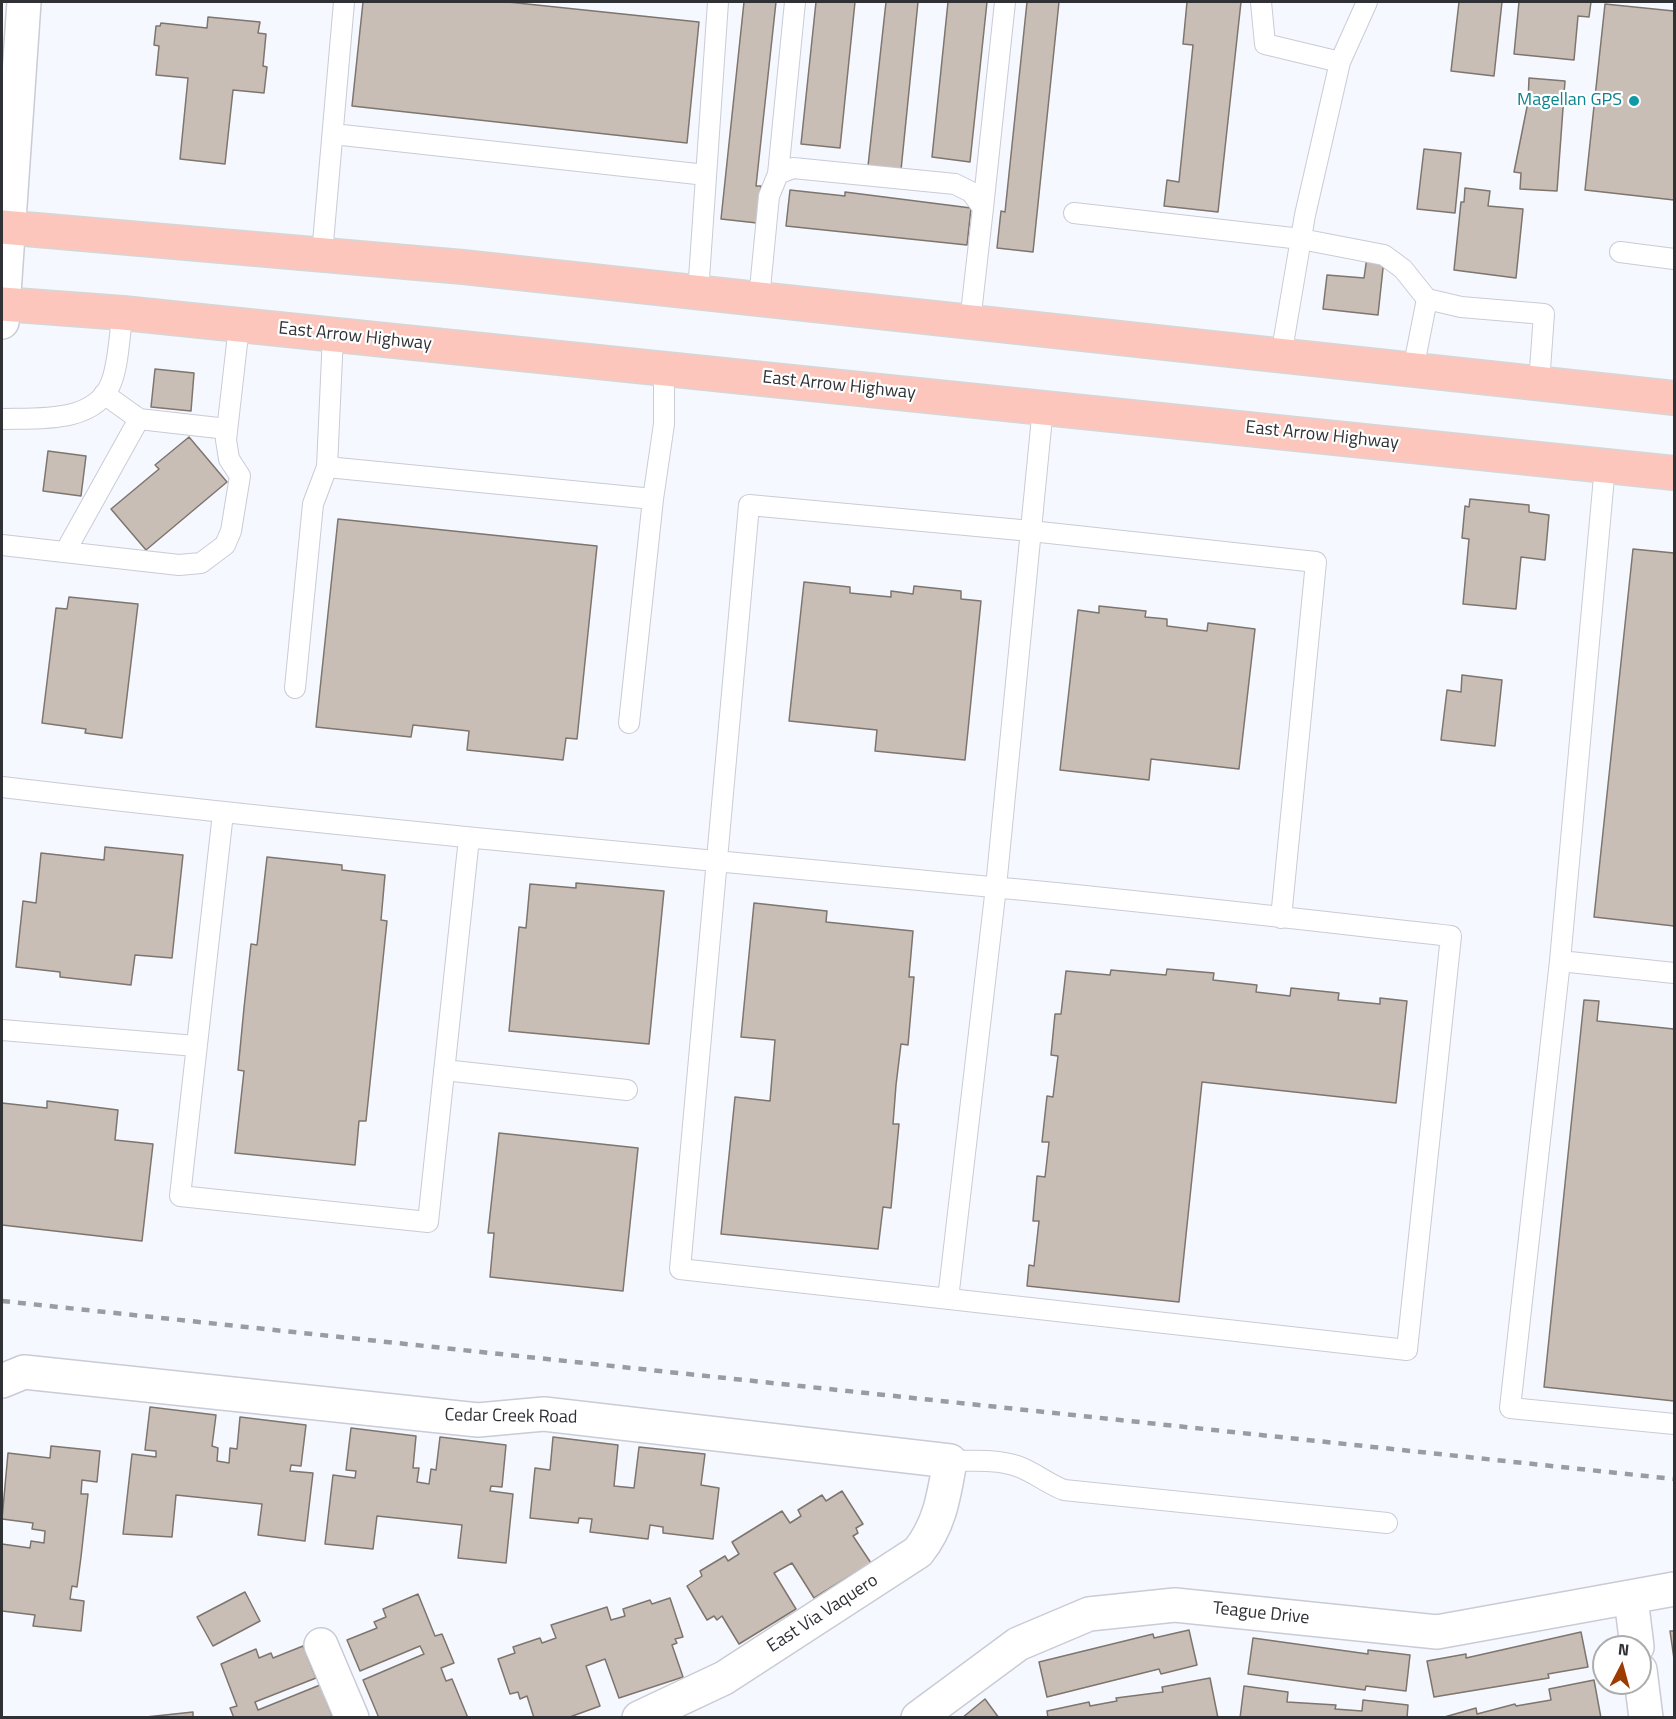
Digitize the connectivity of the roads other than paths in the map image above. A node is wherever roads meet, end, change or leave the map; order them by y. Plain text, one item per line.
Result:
1 (24, 2) edge
2 (344, 2) edge
3 (718, 2) edge
4 (795, 2) edge
5 (1005, 2) edge
6 (1261, 2) edge
7 (1367, 2) edge
8 (1340, 62) junction
9 (333, 134) junction
10 (778, 174) junction
11 (706, 175) junction
12 (983, 208) junction
13 (1074, 213) dead end
14 (4, 228) edge
15 (1301, 239) junction
16 (1620, 252) dead end
17 (322, 254) junction
18 (1674, 259) edge
19 (698, 292) junction
20 (759, 299) junction
21 (1426, 299) junction
22 (2, 310) edge
23 (123, 313) junction
24 (970, 322) junction
25 (239, 326) junction
26 (333, 335) junction
27 (1281, 356) junction
28 (664, 369) junction
29 (1413, 370) junction
30 (1539, 383) junction
31 (104, 394) junction
32 (1674, 398) edge
33 (1042, 407) junction
34 (2, 419) edge
35 (139, 419) junction
36 (227, 429) junction
37 (1605, 466) junction
38 (327, 467) junction
39 (1674, 473) edge
40 (653, 499) junction
41 (1031, 531) junction
42 (2, 545) edge
43 (65, 552) junction
44 (295, 688) dead end
45 (628, 723) dead end
46 (2, 787) edge
47 (223, 813) junction
48 (469, 838) junction
49 (716, 862) junction
50 (996, 887) junction
51 (1281, 918) junction
52 (1560, 962) junction
53 (1674, 973) edge
54 (2, 1030) edge
55 (196, 1046) junction
56 (444, 1070) junction
57 (627, 1090) dead end
58 (948, 1299) junction
59 (2, 1381) edge
60 (1674, 1424) edge
61 (951, 1461) junction
62 (1387, 1522) dead end
63 (1674, 1589) edge
64 (1631, 1598) junction
65 (1636, 1635) edge
66 (321, 1645) dead end
67 (1643, 1695) edge
68 (352, 1718) edge
69 (639, 1718) edge
70 (918, 1718) edge
71 (1646, 1718) edge

1 - 14 street
2 - 9 lane
3 - 11 lane
4 - 10 lane
5 - 12 lane
6 - 8 lane
7 - 8 lane
8 - 15 lane
9 - 11 lane
9 - 17 lane
10 - 12 lane
10 - 20 lane
11 - 19 lane
12 - 24 lane
13 - 15 lane
14 - 17 main road
14 - 22 street
15 - 21 lane
15 - 27 lane
16 - 18 lane
17 - 19 main road
19 - 20 main road
20 - 24 main road
21 - 29 lane
21 - 30 lane
22 - 23 main road, East Arrow Highway
23 - 25 main road, East Arrow Highway
23 - 31 lane
24 - 27 main road
25 - 26 main road, East Arrow Highway
25 - 36 lane
26 - 28 main road, East Arrow Highway
26 - 38 lane
27 - 29 main road
28 - 33 main road, East Arrow Highway
28 - 40 lane
29 - 30 main road
30 - 32 main road
31 - 34 lane
31 - 35 lane
33 - 37 main road, East Arrow Highway
33 - 41 lane
35 - 36 lane
35 - 43 lane
36 - 43 lane
37 - 39 main road, East Arrow Highway
37 - 52 lane
38 - 40 lane
38 - 44 lane
40 - 45 lane
41 - 49 lane
41 - 50 lane
41 - 51 lane
42 - 43 lane
46 - 47 lane
47 - 48 lane
47 - 55 lane
48 - 49 lane
48 - 56 lane
49 - 50 lane
49 - 58 lane
50 - 51 lane
50 - 58 lane
51 - 58 lane
52 - 53 lane
52 - 60 lane
54 - 55 lane
55 - 56 lane
56 - 57 lane
59 - 61 street, Cedar Creek Road
61 - 62 lane
61 - 69 street, East Via Vaquero
63 - 64 street, Teague Drive
64 - 65 street
64 - 70 street, Teague Drive
66 - 68 street
67 - 71 street

